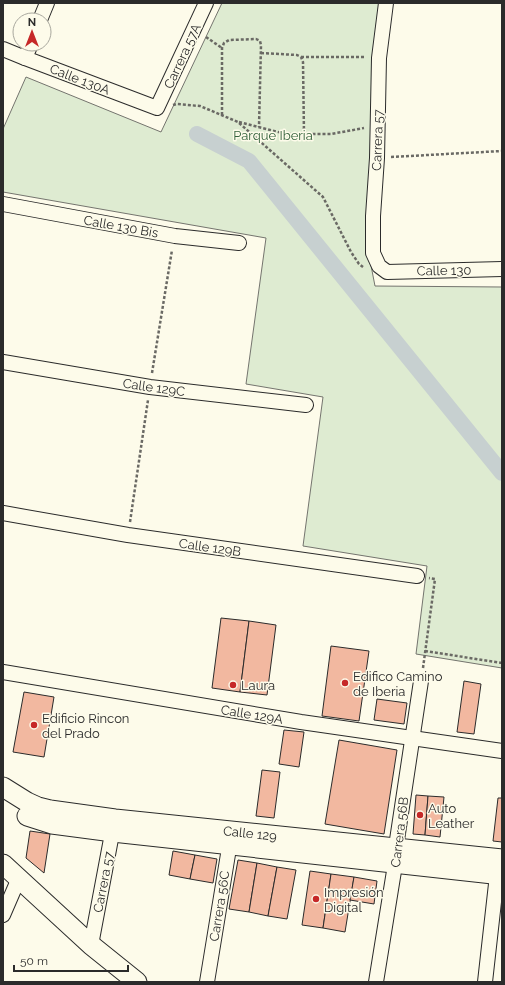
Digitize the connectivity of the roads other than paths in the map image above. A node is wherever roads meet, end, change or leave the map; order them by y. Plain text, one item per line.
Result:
1 (206, 3) edge
2 (386, 3) edge
3 (3, 49) edge
4 (28, 52) edge
5 (25, 58) junction
6 (157, 108) joint
7 (3, 204) edge
8 (239, 243) dead end
9 (502, 269) edge
10 (387, 272) joint
11 (3, 362) edge
12 (306, 405) dead end
13 (3, 512) edge
14 (417, 576) road end
15 (3, 672) edge
16 (421, 681) road end
17 (412, 738) junction
18 (502, 751) edge
19 (3, 787) edge
20 (3, 802) edge
21 (114, 826) junction
22 (230, 838) junction
23 (396, 856) junction
24 (3, 864) edge
25 (500, 870) edge
26 (19, 878) junction
27 (3, 915) edge
28 (92, 945) junction
29 (137, 982) edge
30 (207, 982) edge
31 (376, 982) edge
32 (485, 982) edge

1 - 6 street, Carrera 57A
2 - 10 street, Carrera 57
3 - 5 street, Calle 130A
4 - 5 street
5 - 6 street, Calle 130A
7 - 8 street, Calle 130 Bis
9 - 10 street, Calle 130
11 - 12 street, Calle 129C
13 - 14 street, Calle 129B
15 - 17 street, Calle 129A
16 - 17 street, Carrera 56B
17 - 18 street, Calle 129A
17 - 23 street, Carrera 56B
19 - 21 main road, Calle 129
20 - 21 main road, Calle 129
21 - 22 main road, Calle 129
21 - 28 street, Carrera 57
22 - 23 main road, Calle 129
22 - 30 street, Carrera 56C
23 - 25 main road, Calle 129
23 - 31 street, Carrera 56B
24 - 26 main road
25 - 32 street
26 - 27 street
26 - 28 main road
28 - 29 main road

